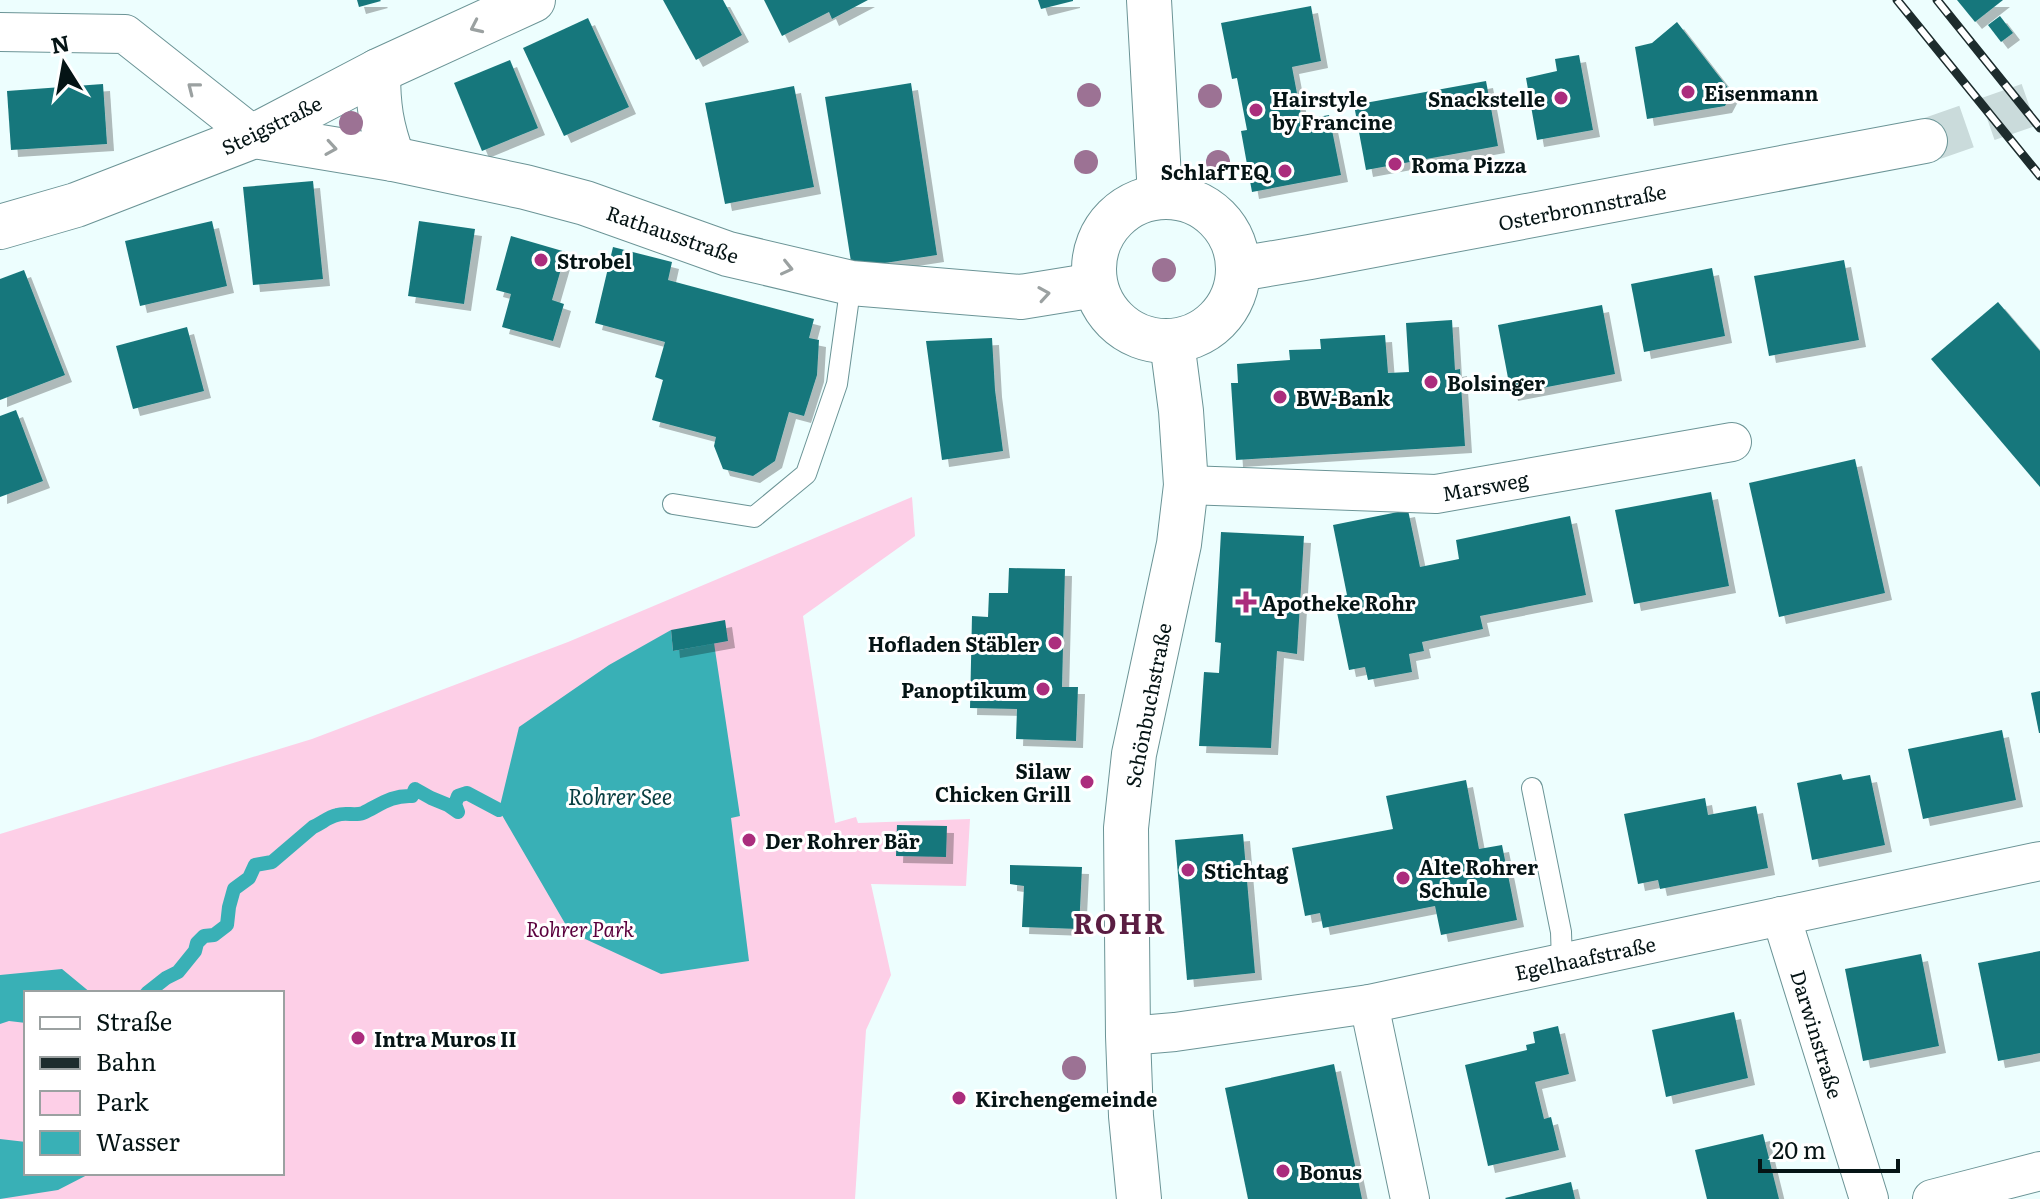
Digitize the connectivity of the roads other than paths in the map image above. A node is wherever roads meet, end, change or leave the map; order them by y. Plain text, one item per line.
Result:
1 (533, 0) edge
2 (1149, 0) edge
3 (0, 32) edge
4 (378, 71) junction
5 (254, 136) junction
6 (1925, 141) tunnel mouth
7 (393, 159) junction
8 (1160, 196) junction
9 (0, 227) edge
10 (1239, 269) junction
11 (851, 283) junction
12 (1095, 285) junction
13 (1172, 342) junction
14 (1732, 442) dead end
15 (1186, 485) junction
16 (673, 504) dead end
17 (1532, 788) dead end
18 (2040, 861) edge
19 (1781, 916) junction
20 (1562, 962) junction
21 (1369, 1004) junction
22 (1128, 1036) junction
23 (2040, 1171) edge
24 (1139, 1199) edge
25 (1410, 1199) edge
26 (1869, 1199) edge
27 (1932, 1199) edge

1 -> 4 street, Steigstraße
2 - 8 street
5 -> 3 street
4 - 5 street, Steigstraße
4 - 7 street
5 -> 7 street, Rathausstraße
5 - 9 street, Steigstraße
6 - 10 street, Osterbronnstraße
7 -> 11 street, Rathausstraße
8 - 10 street
8 - 12 street
10 - 13 street
11 -> 12 street, Rathausstraße
11 - 16 lane
12 - 13 street
13 - 15 street, Schönbuchstraße
14 - 15 street, Marsweg
15 - 22 street, Schönbuchstraße
17 - 20 lane
18 - 19 street, Egelhaafstraße
19 - 20 street, Egelhaafstraße
19 - 26 street, Darwinstraße
20 - 21 street, Egelhaafstraße
21 - 22 street, Egelhaafstraße
21 - 25 street
22 - 24 street, Schönbuchstraße
23 - 27 street

